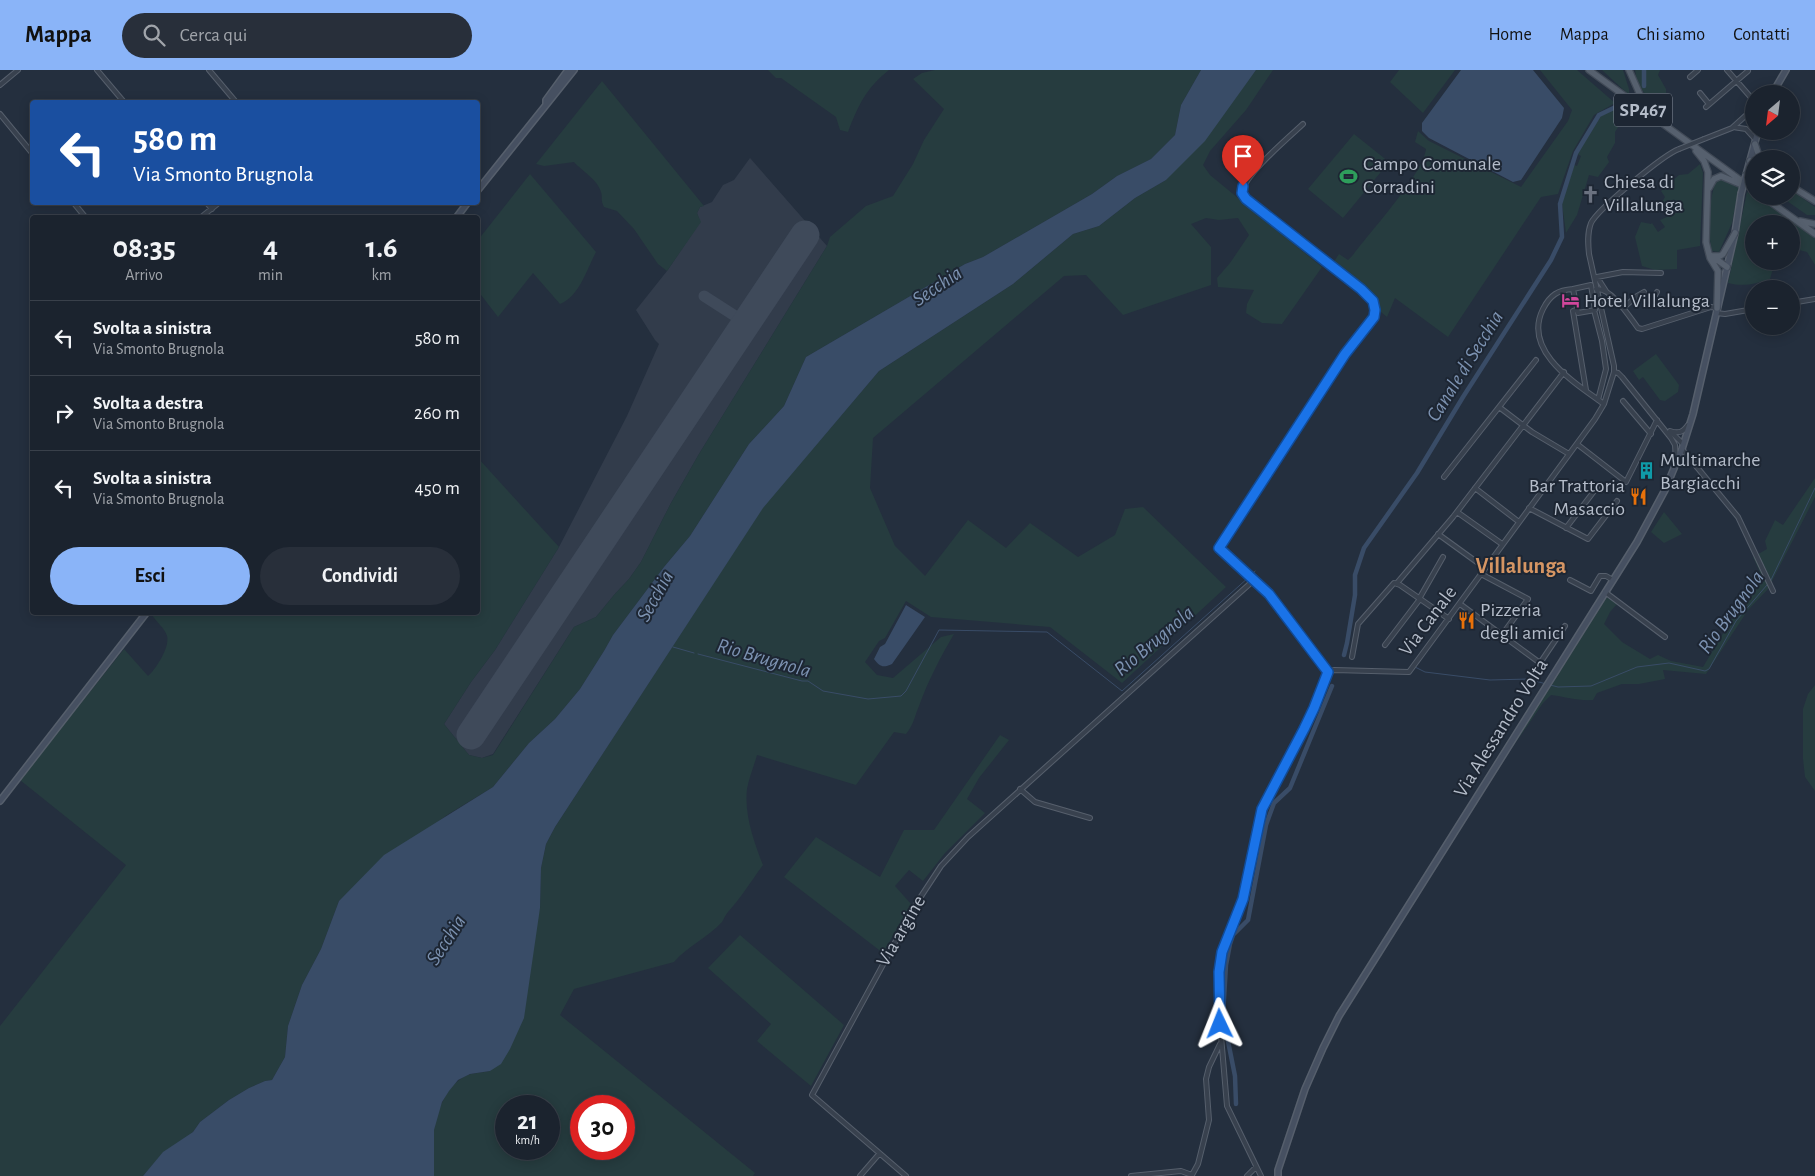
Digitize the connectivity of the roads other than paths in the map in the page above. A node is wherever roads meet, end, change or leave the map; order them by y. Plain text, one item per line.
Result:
1 (18, 70) edge
2 (97, 70) edge
3 (210, 70) edge
4 (568, 70) edge
5 (574, 70) edge
6 (1589, 70) edge
7 (1597, 70) edge
8 (1698, 70) edge
9 (1727, 70) edge
10 (1786, 70) edge
11 (1631, 71) edge
12 (1748, 71) dead end
13 (1690, 78) dead end
14 (1737, 82) junction
15 (1608, 84) junction
16 (0, 85) edge
17 (1776, 85) edge
18 (1745, 91) edge
19 (1700, 93) dead end
20 (122, 100) edge
21 (234, 100) edge
22 (546, 105) junction
23 (0, 114) edge
24 (1745, 116) edge
25 (1742, 119) junction
26 (1303, 124) dead end
27 (1733, 127) junction
28 (1744, 128) junction
29 (1679, 136) junction
30 (1755, 142) junction
31 (1754, 150) edge
32 (1757, 150) edge
33 (30, 151) edge
34 (1745, 180) edge
35 (1745, 184) edge
36 (1745, 186) edge
37 (480, 188) edge
38 (1709, 188) junction
39 (1800, 192) edge
40 (1815, 202) edge
41 (75, 205) edge
42 (209, 205) edge
43 (217, 205) edge
44 (1775, 205) edge
45 (212, 209) junction
46 (84, 215) edge
47 (204, 215) edge
48 (1789, 215) edge
49 (1800, 221) edge
50 (1800, 223) edge
51 (1815, 224) edge
52 (1735, 233) junction
53 (1815, 234) edge
54 (1712, 259) junction
55 (1727, 267) junction
56 (1661, 273) dead end
57 (1594, 286) junction
58 (1573, 289) junction
59 (1606, 291) junction
60 (1657, 292) dead end
61 (1815, 299) edge
62 (1800, 302) edge
63 (1596, 306) junction
64 (1623, 308) junction
65 (1577, 310) junction
66 (1717, 311) junction
67 (1745, 311) edge
68 (1536, 360) dead end
69 (1564, 372) junction
70 (1614, 372) junction
71 (1586, 390) junction
72 (1598, 400) junction
73 (1623, 401) dead end
74 (1604, 404) junction
75 (1499, 407) junction
76 (1693, 414) junction
77 (1658, 420) junction
78 (1523, 425) junction
79 (1665, 428) junction
80 (1670, 431) junction
81 (1650, 434) junction
82 (1671, 438) junction
83 (1576, 444) junction
84 (1683, 447) junction
85 (1569, 454) junction
86 (1676, 464) junction
87 (1444, 477) dead end
88 (1598, 486) dead end
89 (1475, 488) junction
90 (1657, 490) dead end
91 (1664, 494) junction
92 (1617, 500) dead end
93 (1529, 508) junction
94 (1457, 512) junction
95 (1519, 522) junction
96 (1566, 528) junction
97 (1438, 534) junction
98 (1502, 544) junction
99 (1443, 558) dead end
100 (1485, 568) junction
101 (1481, 574) junction
102 (1251, 577) junction
103 (1570, 580) dead end
104 (1613, 580) junction
105 (1398, 584) junction
106 (1772, 591) dead end
107 (1605, 592) junction
108 (1419, 599) junction
109 (1460, 604) junction
110 (145, 615) edge
111 (1449, 619) junction
112 (1565, 626) dead end
113 (1502, 635) junction
114 (1665, 637) dead end
115 (1385, 645) dead end
116 (1352, 658) dead end
117 (1328, 672) junction
118 (1020, 789) junction
119 (0, 801) edge
120 (1090, 818) dead end
121 (1221, 1042) junction
122 (879, 1154) junction
123 (1256, 1167) junction
124 (1278, 1170) junction
125 (1192, 1175) edge
126 (860, 1176) edge
127 (906, 1176) edge
128 (1131, 1176) edge
129 (1247, 1176) edge
130 (1260, 1176) edge
131 (1272, 1176) edge
132 (1278, 1176) edge

1 - 16 street
2 - 20 street
3 - 21 street
4 - 22 main road
5 - 22 main road
6 - 15 main road, SP467
7 - 15 main road
8 - 13 street
9 - 14 street
10 - 17 main road
11 - 29 main road
12 - 14 street
14 - 18 street
14 - 19 street
15 - 29 main road, SP467
22 - 37 main road
23 - 33 street
24 - 25 street
25 - 27 street
25 - 28 street
26 - 102 street
27 - 28 street
27 - 57 street, bridge
28 - 30 street
29 - 35 main road
29 - 38 main road
30 - 31 main road
30 - 32 main road
34 - 52 main road, Via Alessandro Volta, bridge
36 - 38 main road
38 - 54 main road
39 - 40 main road
41 - 46 street
42 - 45 street
43 - 45 street
44 - 48 main road
45 - 47 street
49 - 51 main road
50 - 53 main road
52 - 54 main road
52 - 55 main road, Via Alessandro Volta
54 - 55 main road
54 - 66 main road
55 - 66 main road, Via Alessandro Volta
56 - 59 street
57 - 58 street
57 - 59 street
57 - 63 street
58 - 65 street
58 - 69 street
59 - 64 street
60 - 64 street
61 - 62 street
63 - 65 street
63 - 70 street, Via Canale
63 - 72 street
64 - 66 street
65 - 71 street
66 - 67 street
66 - 76 main road, Via Alessandro Volta
68 - 75 street
69 - 71 street
69 - 78 street
70 - 74 street, Via Canale
70 - 77 street
71 - 72 street
72 - 74 street
73 - 81 street
74 - 83 street, Via Canale
75 - 78 street
75 - 87 street
76 - 80 street
76 - 84 main road, Via Alessandro Volta
77 - 79 street
77 - 81 street
78 - 85 street
78 - 89 street
79 - 80 street
79 - 82 street
80 - 84 street
81 - 83 street
82 - 84 street
82 - 86 street
83 - 85 street, Via Canale
84 - 86 main road, Via Alessandro Volta
84 - 106 street
85 - 93 street, Via Canale
86 - 91 main road, Via Alessandro Volta
88 - 96 street
89 - 94 street
89 - 95 street
90 - 91 street
91 - 104 main road, Via Alessandro Volta
92 - 96 street
93 - 95 street, Via Canale
93 - 96 street
94 - 97 street
94 - 98 street
95 - 98 street, Via Canale
97 - 100 street
97 - 105 street
98 - 100 street, Via Canale
99 - 108 street
100 - 101 street, Via Canale
101 - 109 street, Via Canale
101 - 113 street
102 - 117 street
102 - 118 street, Via argine
103 - 104 street
104 - 107 main road, Via Alessandro Volta
105 - 108 street
105 - 116 street
107 - 114 street
107 - 124 main road, Via Alessandro Volta
108 - 111 street
108 - 115 street
109 - 111 street, Via Canale
109 - 113 street
110 - 119 main road
111 - 117 street, Via Canale
112 - 113 street
117 - 121 street
118 - 120 street
118 - 122 street, Via argine
121 - 123 street
121 - 125 street
122 - 126 street
122 - 127 street
123 - 129 street
123 - 130 street
124 - 131 main road
124 - 132 main road
125 - 128 street

